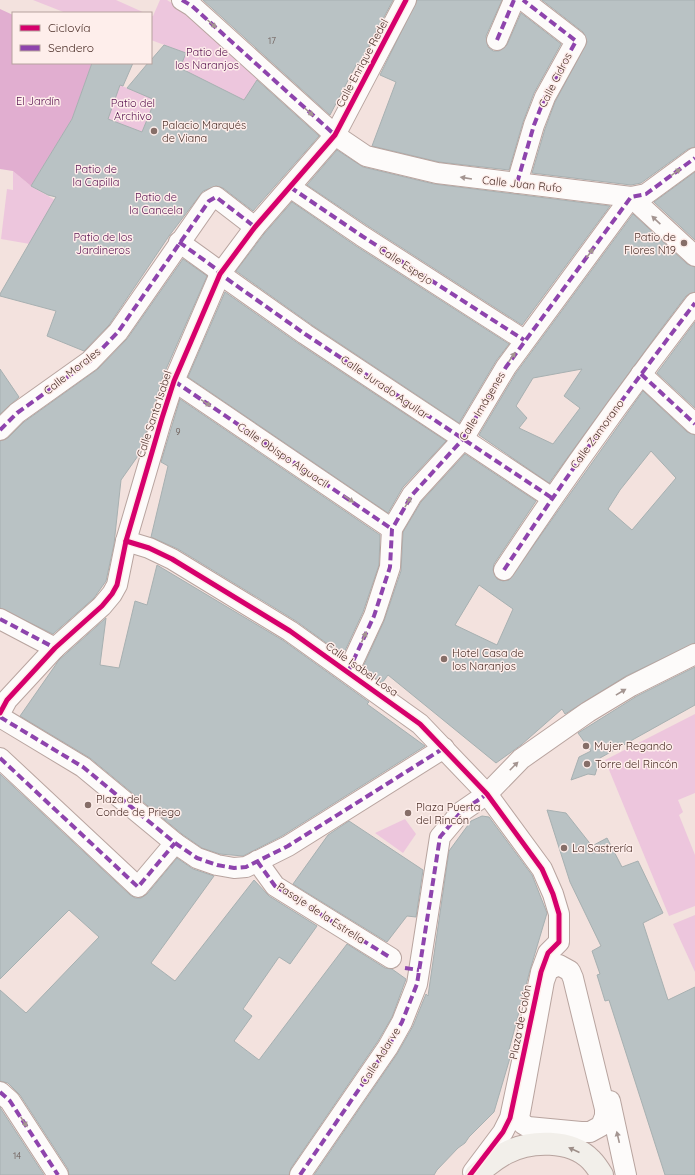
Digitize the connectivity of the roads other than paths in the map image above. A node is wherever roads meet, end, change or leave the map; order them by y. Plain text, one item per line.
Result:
1 (182, 0) edge
2 (406, 0) edge
3 (514, 0) edge
4 (523, 0) edge
5 (497, 40) dead end
6 (335, 135) junction
7 (695, 158) edge
8 (517, 182) junction
9 (290, 187) junction
10 (631, 198) junction
11 (251, 223) junction
12 (178, 244) junction
13 (695, 256) edge
14 (217, 271) junction
15 (695, 303) edge
16 (524, 340) junction
17 (641, 374) junction
18 (174, 381) junction
19 (695, 424) edge
20 (0, 430) edge
21 (463, 439) junction
22 (552, 498) junction
23 (392, 528) junction
24 (126, 541) junction
25 (504, 570) dead end
26 (0, 619) edge
27 (55, 648) junction
28 (695, 654) edge
29 (348, 672) junction
30 (2, 710) edge
31 (444, 748) junction
32 (0, 758) edge
33 (486, 794) junction
34 (175, 843) junction
35 (257, 861) junction
36 (559, 942) junction
37 (405, 965) junction
38 (550, 968) joint
39 (0, 1092) edge
40 (58, 1175) edge
41 (300, 1175) edge
42 (470, 1175) edge
43 (476, 1175) edge
44 (602, 1175) edge
45 (626, 1175) edge

1 -> 6 street, Calle Juan Rufo
2 - 6 street, Calle Enrique Redel
3 - 5 street
4 - 8 street, Calle Cidros
8 -> 6 street, Calle Juan Rufo
6 - 9 street, Calle Santa Isabel
10 -> 7 street
8 - 10 street, Calle Juan Rufo
9 - 11 street, Calle Santa Isabel
9 - 16 street, Calle Espejo
13 -> 10 street
16 -> 10 street, Calle Imágenes
11 - 12 street
11 - 14 street, Calle Santa Isabel
12 - 14 street, Calle Jurado Aguilar
12 - 20 street, Calle Morales
14 - 18 street, Calle Santa Isabel
14 - 21 street, Calle Jurado Aguilar
15 - 17 street, Calle Zamorano
21 -> 16 street, Calle Imágenes
17 - 19 street
17 - 22 street, Calle Zamorano
18 -> 23 street, Calle Obispo Alguacil
18 - 24 street, Calle Santa Isabel
21 - 22 street, Calle Jurado Aguilar
23 -> 21 street, Calle Imágenes
22 - 25 street, Calle Zamorano
29 -> 23 street, Calle Imágenes
24 - 27 street, Calle Santa Isabel
24 - 29 street, Calle Isabel Losa
26 - 27 street
27 - 30 street, Calle Santa Isabel
33 -> 28 street
29 - 31 street, Calle Isabel Losa
30 - 34 street
31 - 33 street, Calle Isabel Losa
31 - 35 street
32 - 34 street
33 - 36 street, Calle Isabel Losa
33 - 37 street, Calle Adarve
34 - 35 street
35 - 37 street, Pasaje de la Estrella
36 - 42 street, Plaza de Colón
45 -> 36 street
37 - 41 street, Calle Adarve
38 - 38 street, Plaza de Colón
39 -> 40 street
44 -> 43 main road

